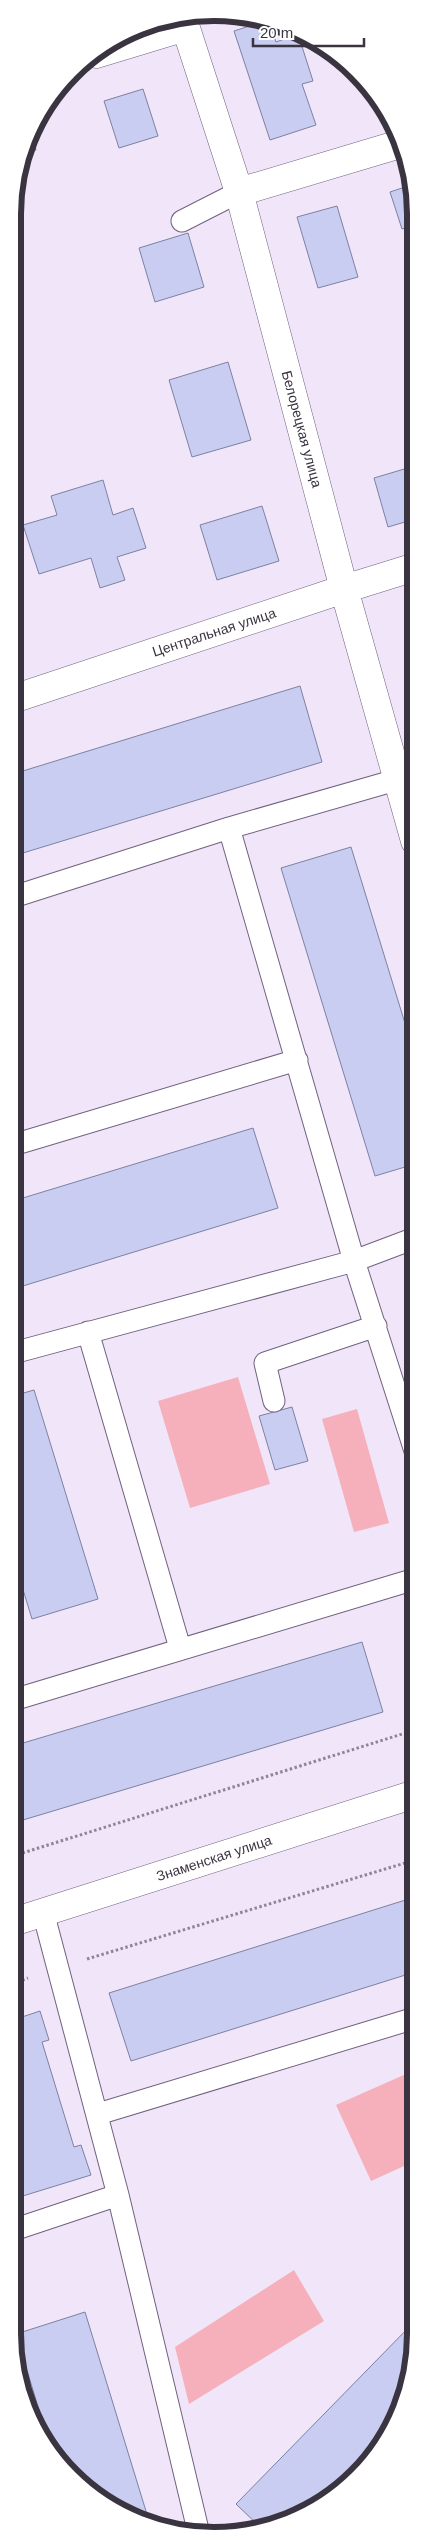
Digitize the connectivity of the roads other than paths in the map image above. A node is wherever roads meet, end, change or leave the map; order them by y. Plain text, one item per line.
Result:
1 (184, 23) edge
2 (180, 24) edge
3 (122, 45) edge
4 (394, 146) edge
5 (239, 192) junction
6 (182, 221) dead end
7 (407, 569) edge
8 (344, 589) junction
9 (21, 696) edge
10 (396, 780) junction
11 (407, 816) edge
12 (229, 828) junction
13 (21, 894) edge
14 (297, 1060) junction
15 (21, 1143) edge
16 (407, 1241) edge
17 (354, 1260) junction
18 (376, 1326) junction
19 (88, 1332) junction
20 (21, 1352) edge
21 (274, 1400) dead end
22 (407, 1425) edge
23 (407, 1581) edge
24 (180, 1648) junction
25 (21, 1698) edge
26 (407, 1797) edge
27 (43, 1912) junction
28 (21, 1919) edge
29 (407, 2020) edge
30 (98, 2114) junction
31 (118, 2195) junction
32 (21, 2227) edge
33 (196, 2526) edge

1 - 5 street, Белорецкая улица
2 - 3 street
4 - 5 street
5 - 6 lane
5 - 8 street, Белорецкая улица
7 - 8 street, Центральная улица
8 - 9 street, Центральная улица
8 - 10 street, Белорецкая улица
10 - 11 street, Белорецкая улица
10 - 12 lane
12 - 13 lane
12 - 14 lane
14 - 15 lane
14 - 17 lane
16 - 17 lane
17 - 18 lane
17 - 19 lane
18 - 21 lane
18 - 22 lane
19 - 20 lane
19 - 24 lane
23 - 24 lane
24 - 25 lane
26 - 27 street, Знаменская улица
27 - 28 street, Знаменская улица
27 - 30 lane
29 - 30 lane
30 - 31 lane
31 - 32 lane
31 - 33 lane

